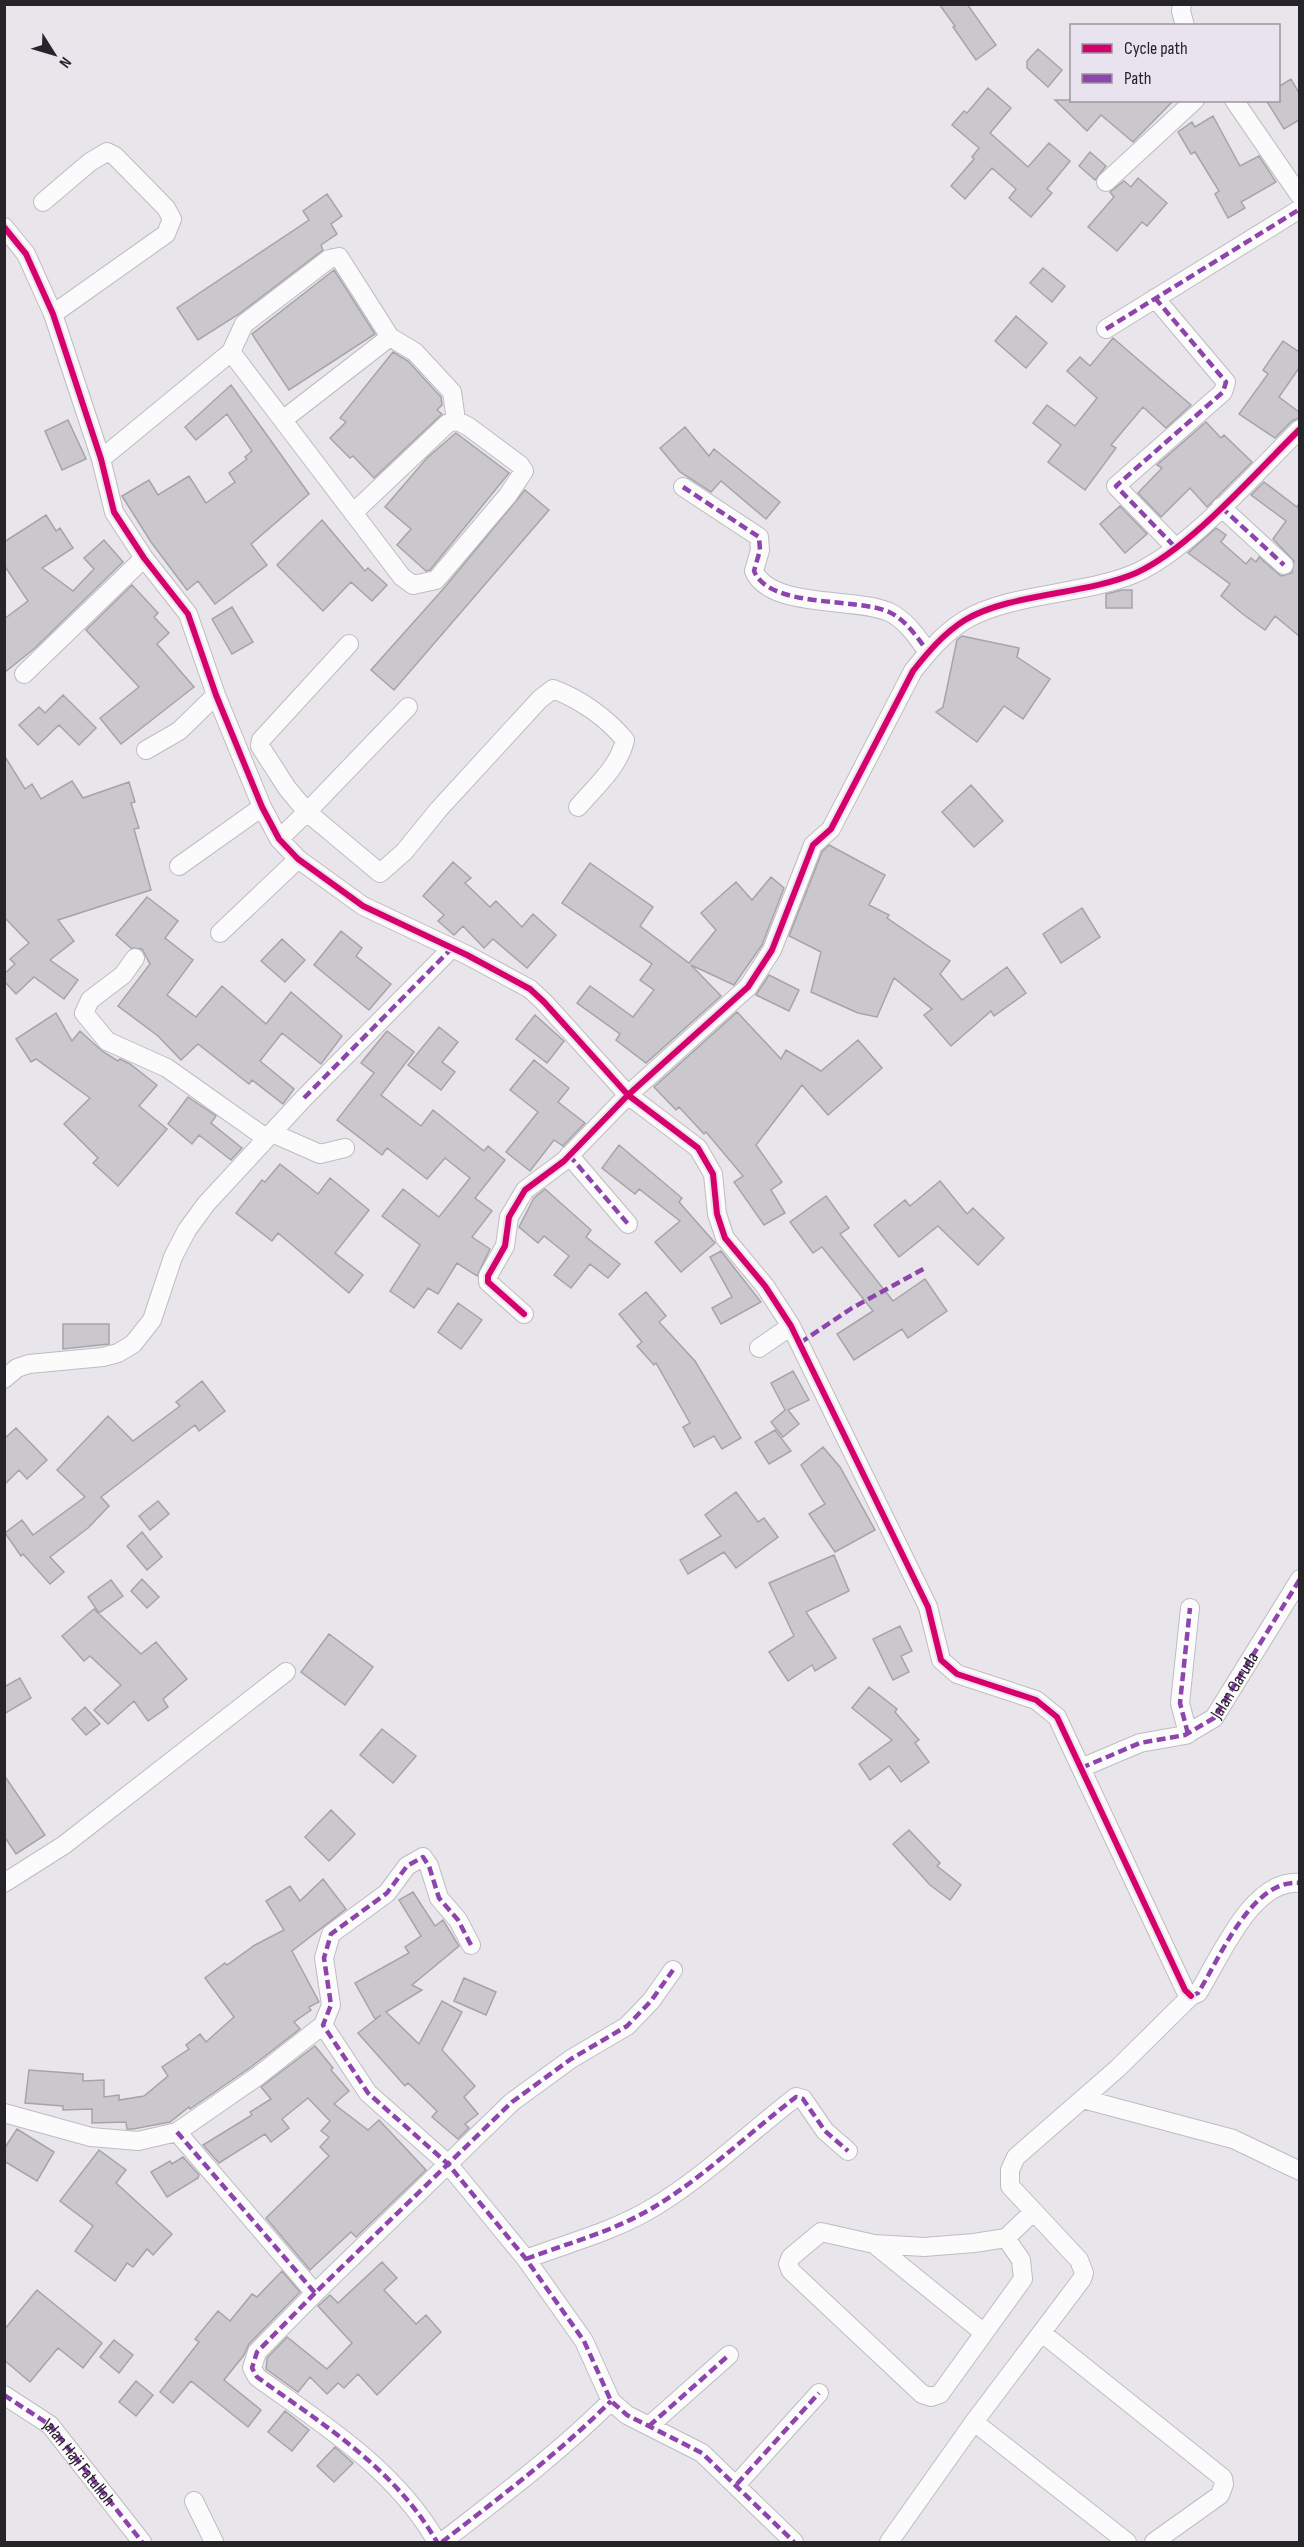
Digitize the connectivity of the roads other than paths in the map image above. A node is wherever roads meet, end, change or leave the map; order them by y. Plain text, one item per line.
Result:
1 (1182, 4) edge
2 (1184, 24) edge
3 (1193, 102) edge
4 (1235, 102) edge
5 (1106, 182) dead end
6 (1299, 196) edge
7 (43, 202) dead end
8 (1299, 208) edge
9 (4, 227) edge
10 (1155, 298) junction
11 (53, 314) junction
12 (1106, 328) dead end
13 (390, 337) junction
14 (231, 352) junction
15 (284, 419) junction
16 (456, 420) junction
17 (1299, 429) edge
18 (101, 459) junction
19 (683, 487) dead end
20 (1221, 507) junction
21 (354, 513) junction
22 (1175, 547) junction
23 (144, 558) junction
24 (1284, 565) dead end
25 (350, 645) dead end
26 (928, 651) junction
27 (24, 674) dead end
28 (216, 695) junction
29 (408, 707) dead end
30 (146, 750) dead end
31 (262, 807) junction
32 (578, 807) dead end
33 (307, 812) junction
34 (279, 839) junction
35 (298, 859) junction
36 (179, 866) dead end
37 (220, 933) dead end
38 (451, 949) junction
39 (135, 958) dead end
40 (628, 1095) junction
41 (269, 1136) junction
42 (345, 1148) dead end
43 (569, 1155) junction
44 (628, 1224) dead end
45 (524, 1314) dead end
46 (791, 1326) junction
47 (759, 1348) dead end
48 (4, 1379) edge
49 (1299, 1579) edge
50 (1190, 1608) dead end
51 (286, 1672) dead end
52 (1188, 1734) junction
53 (1081, 1768) junction
54 (1299, 1882) edge
55 (4, 1883) edge
56 (471, 1944) dead end
57 (673, 1970) dead end
58 (1191, 1996) junction
59 (323, 2025) junction
60 (1083, 2098) junction
61 (4, 2113) edge
62 (177, 2132) junction
63 (849, 2151) dead end
64 (448, 2164) junction
65 (1299, 2172) edge
66 (1033, 2212) junction
67 (1006, 2238) junction
68 (874, 2244) junction
69 (526, 2259) junction
70 (315, 2293) junction
71 (984, 2333) junction
72 (1042, 2333) junction
73 (729, 2355) dead end
74 (819, 2393) dead end
75 (4, 2395) edge
76 (611, 2401) junction
77 (974, 2422) junction
78 (649, 2426) junction
79 (737, 2484) junction
80 (194, 2500) dead end
81 (142, 2542) edge
82 (214, 2542) edge
83 (436, 2542) edge
84 (442, 2542) edge
85 (794, 2542) edge
86 (889, 2542) edge
87 (1127, 2542) edge
88 (1154, 2542) edge

1 - 2 street
3 - 5 street
4 - 6 street
7 - 11 street
8 - 10 street
9 - 11 street
10 - 12 street
10 - 22 street
11 - 18 street
13 - 14 street
13 - 15 street
13 - 16 street
14 - 15 street
14 - 18 street
15 - 21 street
16 - 21 street
16 - 21 street
17 - 20 street
18 - 23 street
19 - 26 street
20 - 22 street
20 - 24 street
22 - 26 street
23 - 27 street
23 - 28 street
25 - 33 street
26 - 40 street
28 - 30 street
28 - 31 street
29 - 33 street
31 - 34 street
31 - 36 street
32 - 33 street
33 - 34 street
34 - 35 street
35 - 37 street
35 - 38 street
38 - 40 street
38 - 41 street
39 - 41 street
40 - 43 street
40 - 46 street
41 - 42 street
41 - 48 street
43 - 44 street
43 - 45 street
46 - 47 street
46 - 53 street
49 - 52 street, Jalan Garuda
50 - 52 street, Jalan Garuda
51 - 55 street
52 - 53 street
53 - 58 street
54 - 58 street
56 - 59 street
57 - 64 street
58 - 60 street
59 - 62 street
59 - 64 street
60 - 65 street
60 - 66 street
61 - 62 street
62 - 70 street
63 - 69 street
64 - 69 street
64 - 70 street
66 - 67 street
66 - 72 street
67 - 68 street
67 - 71 street
68 - 71 street
68 - 71 street
69 - 76 street
70 - 83 street
72 - 77 street
72 - 88 street
73 - 78 street
74 - 79 street
75 - 81 street, Jalan Haji Fatulloh
76 - 78 street
76 - 84 street
77 - 86 street
77 - 87 street
78 - 79 street
79 - 85 street
80 - 82 street

